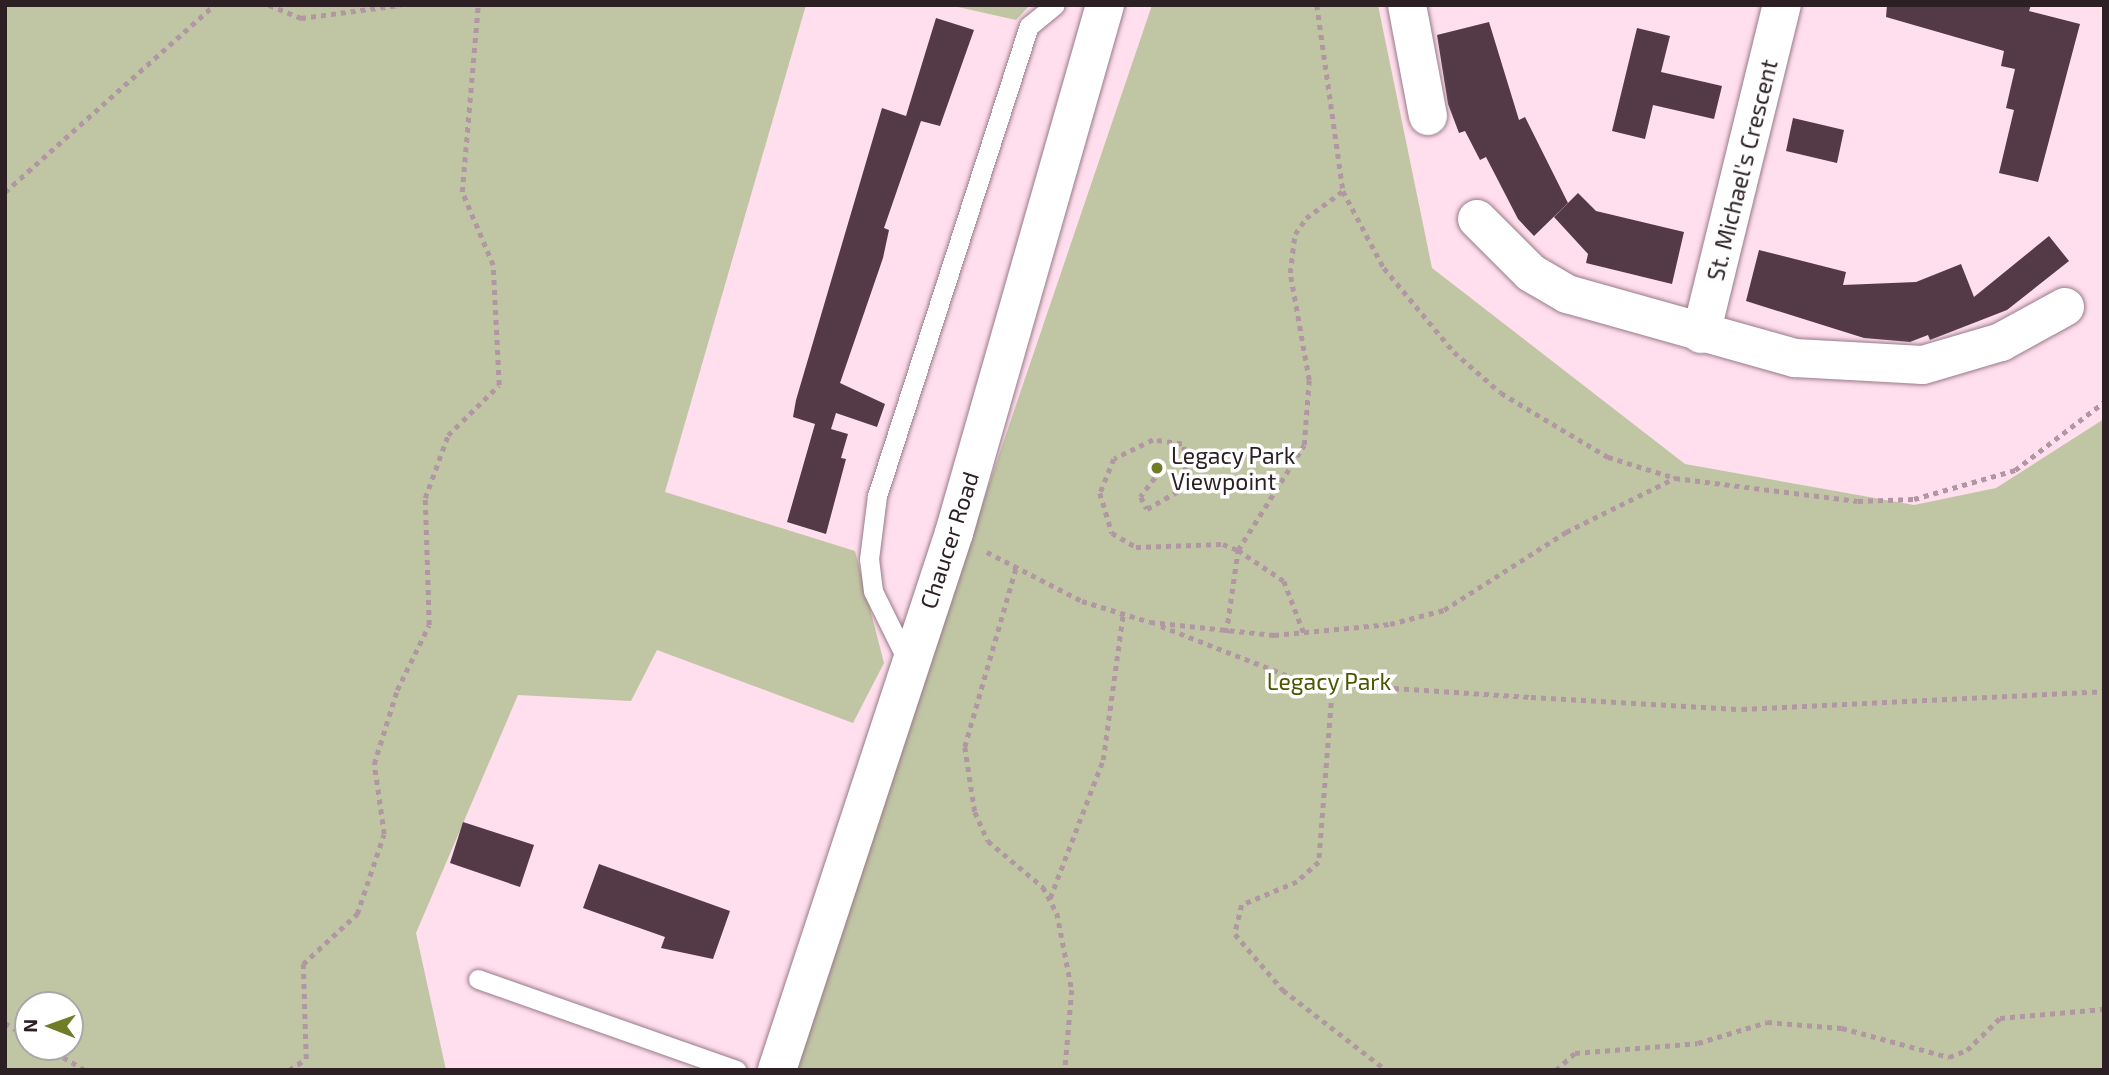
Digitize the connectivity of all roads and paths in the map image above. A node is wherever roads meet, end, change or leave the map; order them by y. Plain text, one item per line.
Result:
1 (214, 5) edge
2 (269, 5) edge
3 (400, 5) edge
4 (478, 5) edge
5 (1055, 5) edge
6 (1105, 5) edge
7 (1317, 5) edge
8 (1406, 5) edge
9 (1783, 5) edge
10 (1428, 116) dead end
11 (1343, 191) junction
12 (5, 192) edge
13 (1477, 219) dead end
14 (2065, 307) dead end
15 (1701, 334) junction
16 (2104, 402) edge
17 (1161, 470) dead end
18 (1675, 478) junction
19 (954, 533) junction
20 (1238, 550) junction
21 (1016, 569) junction
22 (1123, 614) junction
23 (1150, 622) junction
24 (1226, 633) junction
25 (1304, 633) junction
26 (909, 664) junction
27 (1333, 683) junction
28 (2104, 691) edge
29 (1050, 899) junction
30 (478, 979) dead end
31 (2104, 1009) edge
32 (70, 1061) edge
33 (85, 1070) edge
34 (289, 1070) edge
35 (736, 1070) edge
36 (777, 1070) edge
37 (1065, 1070) edge
38 (1386, 1070) edge
39 (1556, 1070) edge

1 - 12 path
2 - 3 path
4 - 34 path
5 - 26 lane
6 - 19 street, Chaucer Road
7 - 11 path
8 - 10 street
9 - 15 street, St. Michael's Crescent
11 - 18 path
11 - 20 path
13 - 15 street
14 - 15 street
16 - 18 path
17 - 20 path
18 - 25 path
19 - 21 path
19 - 26 street, Chaucer Road
20 - 24 path
20 - 25 path
21 - 22 path
21 - 29 path
22 - 23 path
22 - 29 path
23 - 24 path
23 - 27 path
24 - 25 path
26 - 36 street, Chaucer Road
27 - 28 path
27 - 38 path
29 - 37 path
30 - 35 lane
31 - 39 path
32 - 33 path

